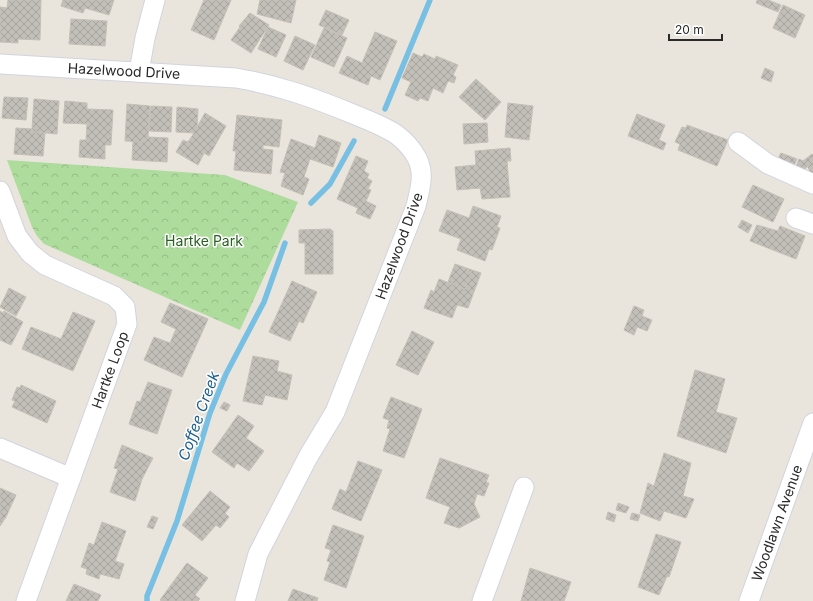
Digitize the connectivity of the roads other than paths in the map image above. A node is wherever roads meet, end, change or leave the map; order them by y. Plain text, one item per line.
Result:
1 (155, 0) edge
2 (0, 64) edge
3 (139, 72) junction
4 (738, 142) dead end
5 (813, 184) edge
6 (0, 191) edge
7 (813, 423) edge
8 (0, 448) edge
9 (807, 461) edge
10 (71, 478) junction
11 (524, 487) dead end
12 (26, 601) edge
13 (245, 601) edge
14 (482, 601) edge
15 (749, 601) edge

1 - 3 street
2 - 3 street, Hazelwood Drive
3 - 13 street, Hazelwood Drive
4 - 5 street
6 - 10 street, Hartke Loop
7 - 9 street, Woodlawn Avenue
8 - 10 street
9 - 15 street, Woodlawn Avenue
10 - 12 street, Hartke Loop
11 - 14 street

